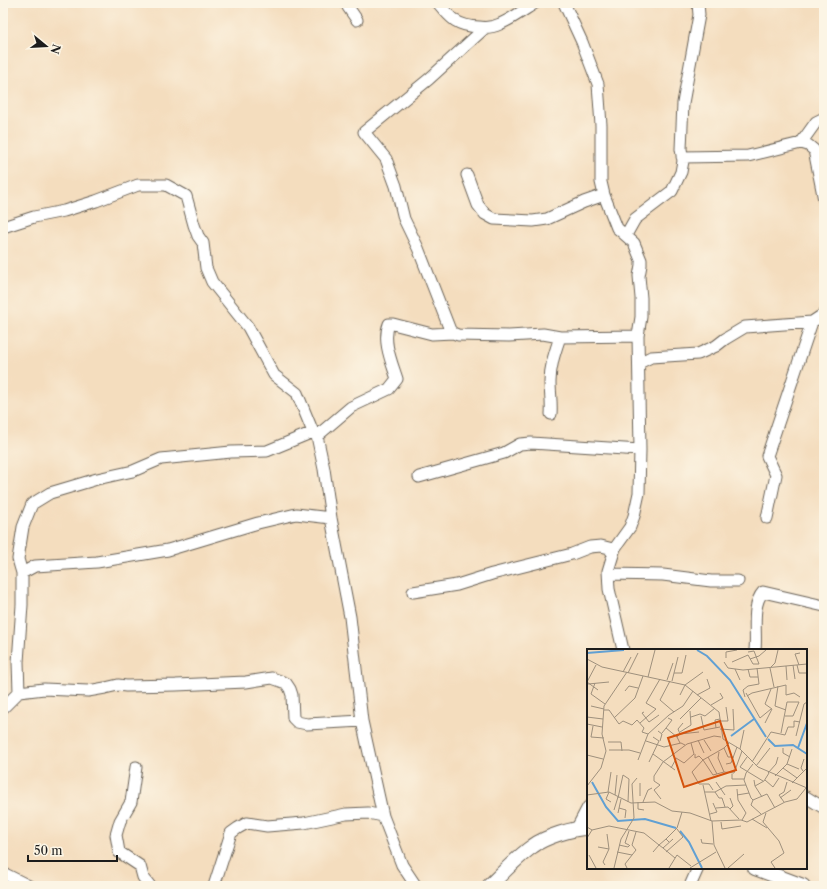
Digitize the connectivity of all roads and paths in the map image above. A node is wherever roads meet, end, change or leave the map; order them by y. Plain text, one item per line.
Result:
1 (347, 3) edge
2 (438, 3) edge
3 (535, 3) edge
4 (564, 3) edge
5 (698, 3) edge
6 (357, 20) dead end
7 (485, 28) junction
8 (824, 118) edge
9 (801, 143) junction
10 (682, 157) junction
11 (467, 175) dead end
12 (604, 195) junction
13 (824, 200) edge
14 (3, 227) edge
15 (626, 235) junction
16 (824, 314) edge
17 (812, 322) junction
18 (453, 333) junction
19 (638, 336) junction
20 (560, 337) junction
21 (638, 363) junction
22 (551, 414) dead end
23 (315, 434) junction
24 (640, 450) junction
25 (419, 477) dead end
26 (331, 518) junction
27 (767, 518) dead end
28 (613, 554) junction
29 (22, 573) junction
30 (609, 574) junction
31 (738, 581) dead end
32 (413, 592) dead end
33 (824, 606) edge
34 (623, 649) edge
35 (754, 649) edge
36 (19, 692) junction
37 (3, 708) edge
38 (362, 721) junction
39 (136, 767) dead end
40 (807, 798) edge
41 (824, 808) edge
42 (587, 810) edge
43 (383, 816) junction
44 (582, 828) edge
45 (698, 869) edge
46 (758, 869) edge
47 (3, 873) edge
48 (29, 886) edge
49 (150, 886) edge
50 (214, 886) edge
51 (416, 886) edge
52 (489, 886) edge
53 (690, 886) edge
54 (803, 886) edge

1 - 6 street
2 - 7 street
3 - 7 street
4 - 12 street
5 - 10 street
7 - 18 street
8 - 9 street
9 - 10 street
9 - 13 street
10 - 15 street
11 - 12 street
12 - 15 street
14 - 23 street
15 - 19 street
16 - 17 street
17 - 21 street
17 - 27 street
18 - 20 street
18 - 23 street
19 - 20 street
19 - 21 street
20 - 22 street
21 - 24 street
23 - 26 street
23 - 29 street
24 - 25 street
24 - 28 street
26 - 29 street
26 - 38 street
28 - 30 street
28 - 32 street
29 - 36 street
30 - 31 street
30 - 34 street
33 - 35 street
36 - 37 street
36 - 38 street
38 - 43 street
39 - 49 street
40 - 41 street
42 - 44 street
43 - 50 street
43 - 51 street
44 - 52 street
45 - 53 street
46 - 54 street
47 - 48 street

